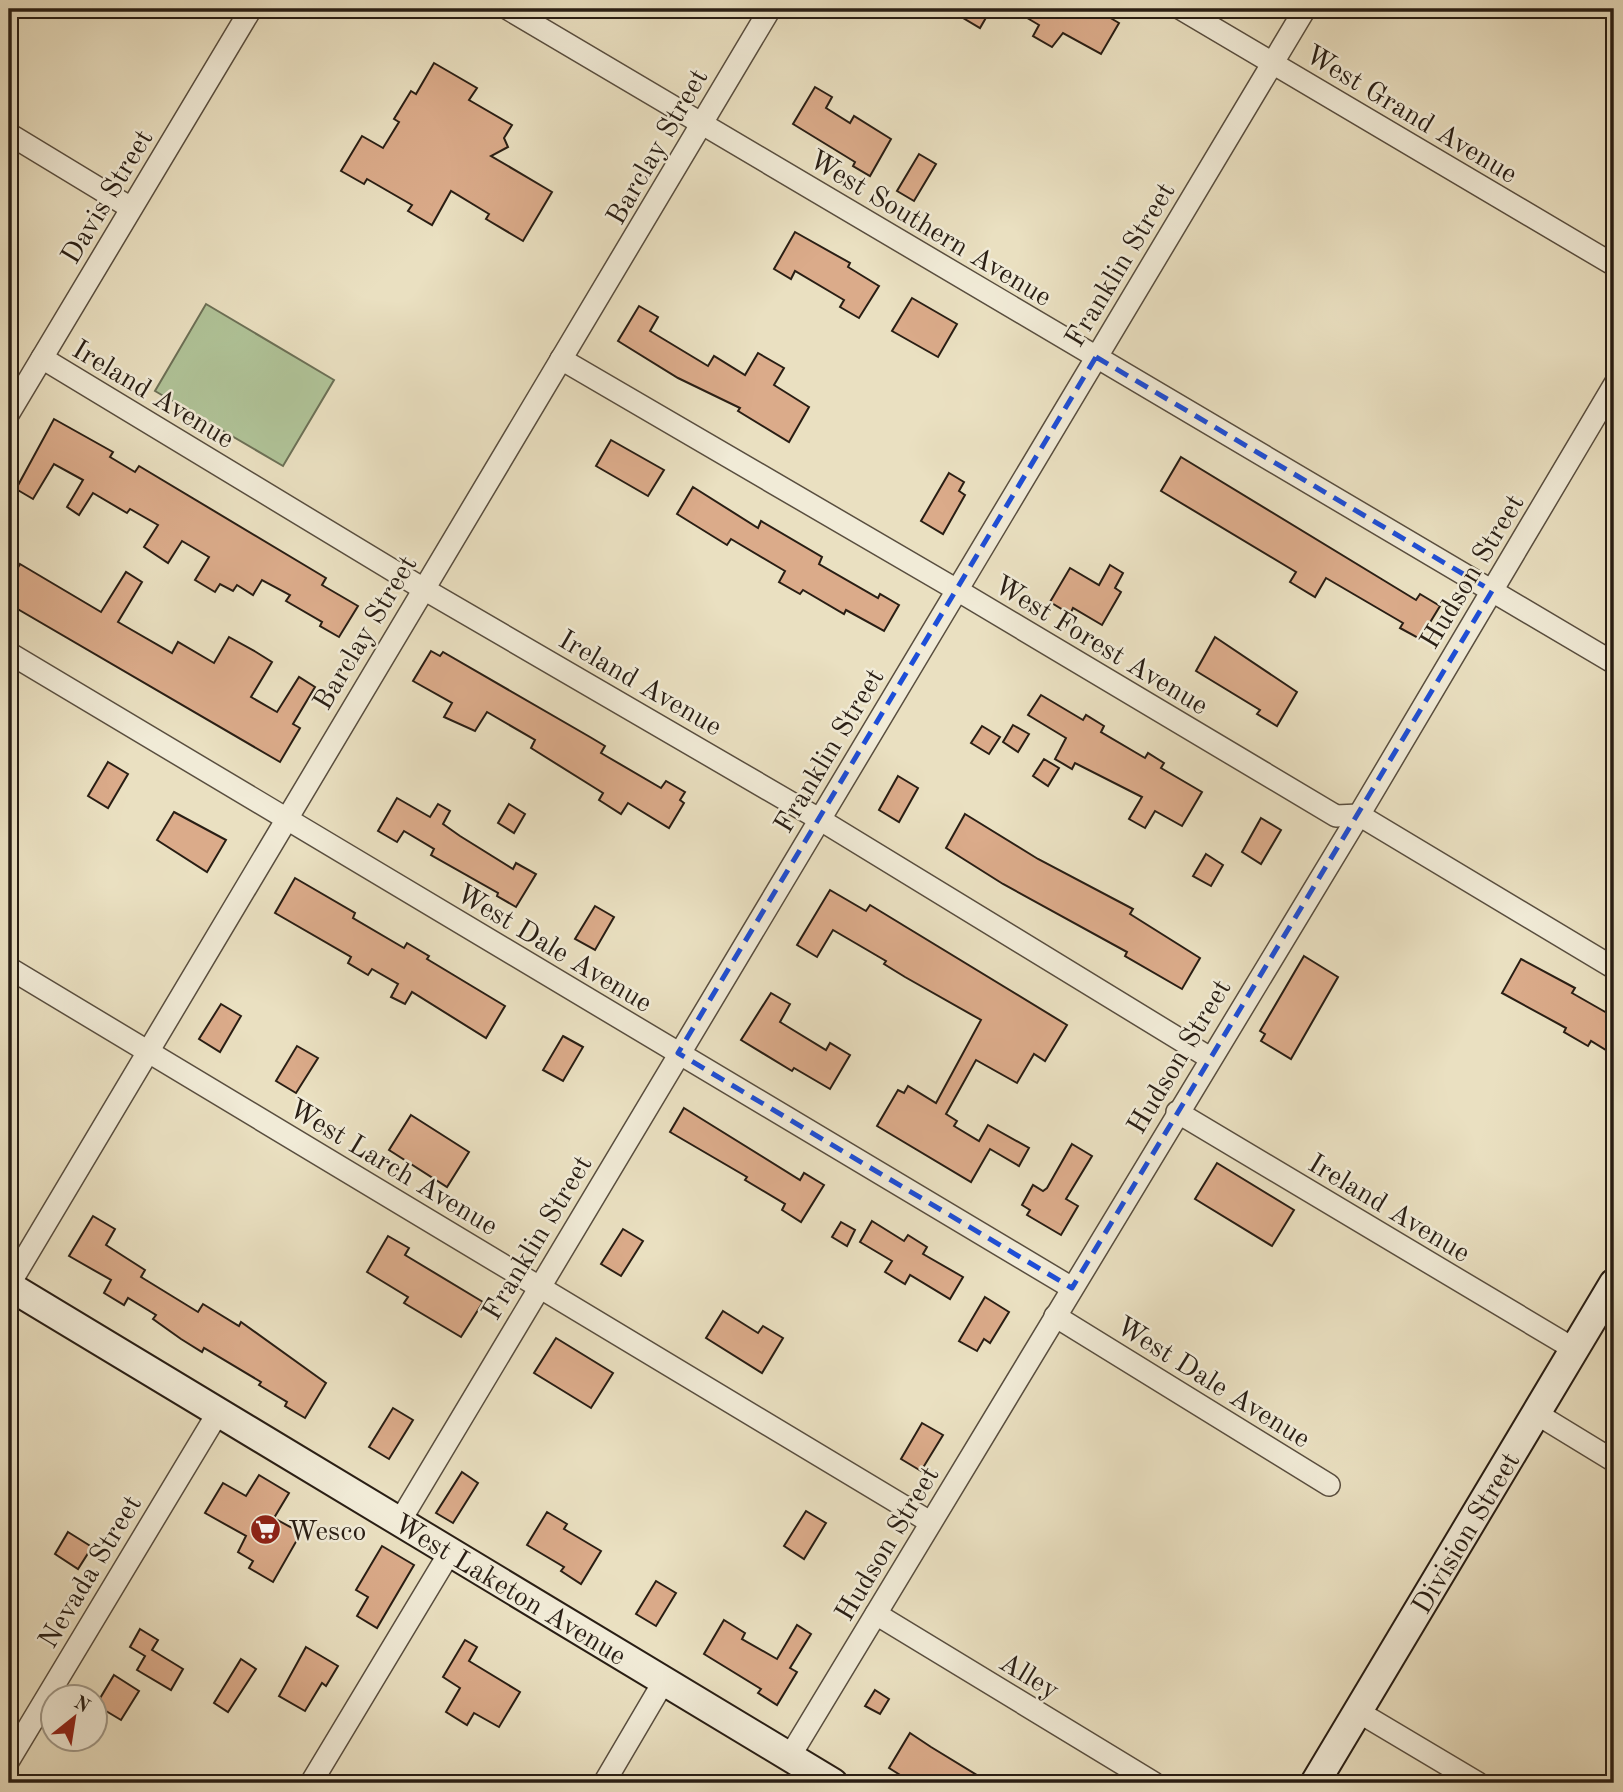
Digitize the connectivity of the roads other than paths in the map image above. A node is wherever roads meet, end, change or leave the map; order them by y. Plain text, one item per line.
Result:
1 (251, 9) edge
2 (508, 9) edge
3 (770, 9) edge
4 (1181, 9) edge
5 (1305, 9) edge
6 (1272, 63) junction
7 (702, 123) junction
8 (9, 134) edge
9 (131, 208) junction
10 (1614, 265) edge
11 (1096, 357) junction
12 (42, 358) junction
13 (561, 359) junction
14 (1614, 385) edge
15 (9, 413) edge
16 (422, 588) junction
17 (957, 590) junction
18 (1492, 591) junction
19 (9, 653) edge
20 (1614, 663) edge
21 (1359, 815) junction
22 (286, 818) junction
23 (819, 819) junction
24 (9, 968) edge
25 (1614, 968) edge
26 (147, 1051) junction
27 (678, 1053) junction
28 (1210, 1058) junction
29 (1177, 1112) junction
30 (1614, 1283) edge
31 (540, 1285) junction
32 (9, 1286) edge
33 (1072, 1288) junction
34 (1063, 1320) junction
35 (1574, 1349) junction
36 (219, 1411) junction
37 (1537, 1414) junction
38 (1614, 1461) edge
39 (1329, 1485) dead end
40 (400, 1521) junction
41 (930, 1522) junction
42 (450, 1552) junction
43 (876, 1614) junction
44 (664, 1681) junction
45 (1357, 1712) junction
46 (790, 1756) junction
47 (9, 1760) edge
48 (311, 1783) edge
49 (604, 1783) edge
50 (833, 1783) edge
51 (1154, 1783) edge
52 (1315, 1783) edge
53 (1478, 1783) edge

1 - 9 street, Davis Street
2 - 7 street, West Southern Avenue
3 - 7 street, Barclay Street
4 - 6 street, West Grand Avenue
5 - 6 street, Franklin Street
6 - 10 street, West Grand Avenue
6 - 11 street, Franklin Street
7 - 11 street, West Southern Avenue
7 - 13 street, Barclay Street
8 - 9 street
9 - 12 street, Davis Street
11 - 17 street, Franklin Street
11 - 18 street, West Southern Avenue
12 - 15 street, Davis Street
12 - 16 street, Ireland Avenue
13 - 16 street, Barclay Street
13 - 17 street, West Forest Avenue
14 - 18 street, Hudson Street
16 - 22 street, Barclay Street
16 - 23 street, Ireland Avenue
17 - 21 street, West Forest Avenue
17 - 23 street, Franklin Street
18 - 20 street, West Southern Avenue
18 - 21 street, Hudson Street
19 - 22 street, West Dale Avenue
21 - 25 street, West Forest Avenue
21 - 28 street, Hudson Street
22 - 26 street, Barclay Street
22 - 27 street, West Dale Avenue
23 - 27 street, Franklin Street
23 - 28 street, Ireland Avenue
24 - 26 street, West Larch Avenue
26 - 31 street, West Larch Avenue
26 - 32 street, Barclay Street
27 - 31 street, Franklin Street
27 - 33 street, West Dale Avenue
28 - 29 street, Hudson Street
29 - 33 street, Hudson Street
29 - 35 street, Ireland Avenue
30 - 35 main road, Division Street
31 - 40 street, Franklin Street
31 - 41 street, West Larch Avenue
32 - 36 main road, West Laketon Avenue
33 - 34 street, Hudson Street
34 - 39 street, West Dale Avenue
34 - 41 street, Hudson Street
35 - 37 main road, Division Street
36 - 40 main road, West Laketon Avenue
36 - 47 street, Nevada Street
37 - 38 street
37 - 45 main road, Division Street
40 - 42 main road, West Laketon Avenue
41 - 43 street, Hudson Street
42 - 44 main road, West Laketon Avenue
42 - 48 street
43 - 46 street, Hudson Street
43 - 51 street, Alley
44 - 46 main road, West Laketon Avenue
44 - 49 street
45 - 52 main road, Division Street
45 - 53 street
46 - 50 main road, West Laketon Avenue

